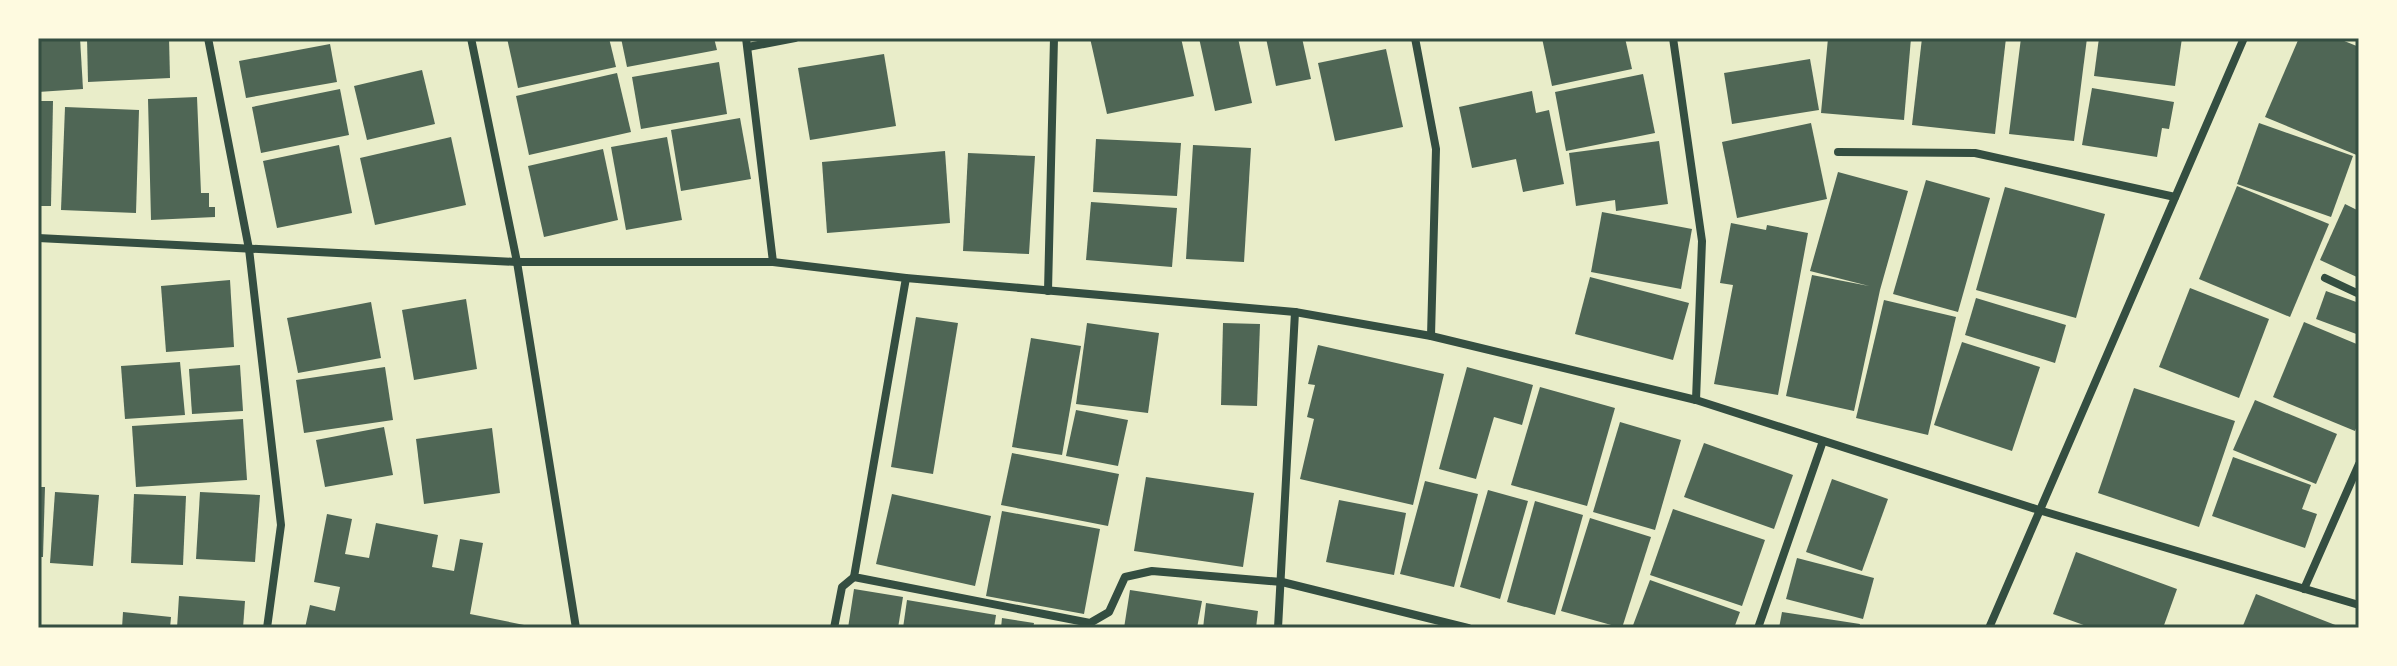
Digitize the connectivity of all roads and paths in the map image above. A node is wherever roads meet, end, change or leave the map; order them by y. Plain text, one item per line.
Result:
1 (208, 38) edge
2 (471, 38) edge
3 (795, 38) edge
4 (1054, 38) edge
5 (1415, 38) edge
6 (1673, 38) edge
7 (2244, 38) edge
8 (747, 43) edge
9 (1838, 152) dead end
10 (2175, 197) junction
11 (38, 238) edge
12 (249, 249) junction
13 (517, 262) junction
14 (773, 262) junction
15 (906, 278) junction
16 (2325, 278) dead end
17 (1048, 291) junction
18 (2359, 294) edge
19 (1295, 312) junction
20 (1431, 336) junction
21 (1696, 400) junction
22 (1823, 441) junction
23 (2359, 464) edge
24 (2042, 511) junction
25 (854, 577) junction
26 (1282, 582) junction
27 (2304, 589) junction
28 (2359, 605) edge
29 (267, 628) edge
30 (576, 628) edge
31 (834, 628) edge
32 (1278, 628) edge
33 (1468, 628) edge
34 (1758, 628) edge
35 (1989, 628) edge

1 - 12 street
2 - 13 street
3 - 8 street
4 - 17 street
5 - 20 street
6 - 21 street
7 - 10 street
8 - 14 street
9 - 10 street
10 - 24 street
11 - 12 street
12 - 13 street
12 - 29 street
13 - 14 street
13 - 30 street
14 - 15 street
15 - 17 street
15 - 25 street
16 - 18 street
17 - 19 street
19 - 20 street
19 - 26 street
20 - 21 street
21 - 22 street
22 - 24 street
22 - 34 street
23 - 27 street
24 - 27 street
24 - 35 street
25 - 26 street
25 - 31 street
26 - 32 street
26 - 33 street
27 - 28 street

